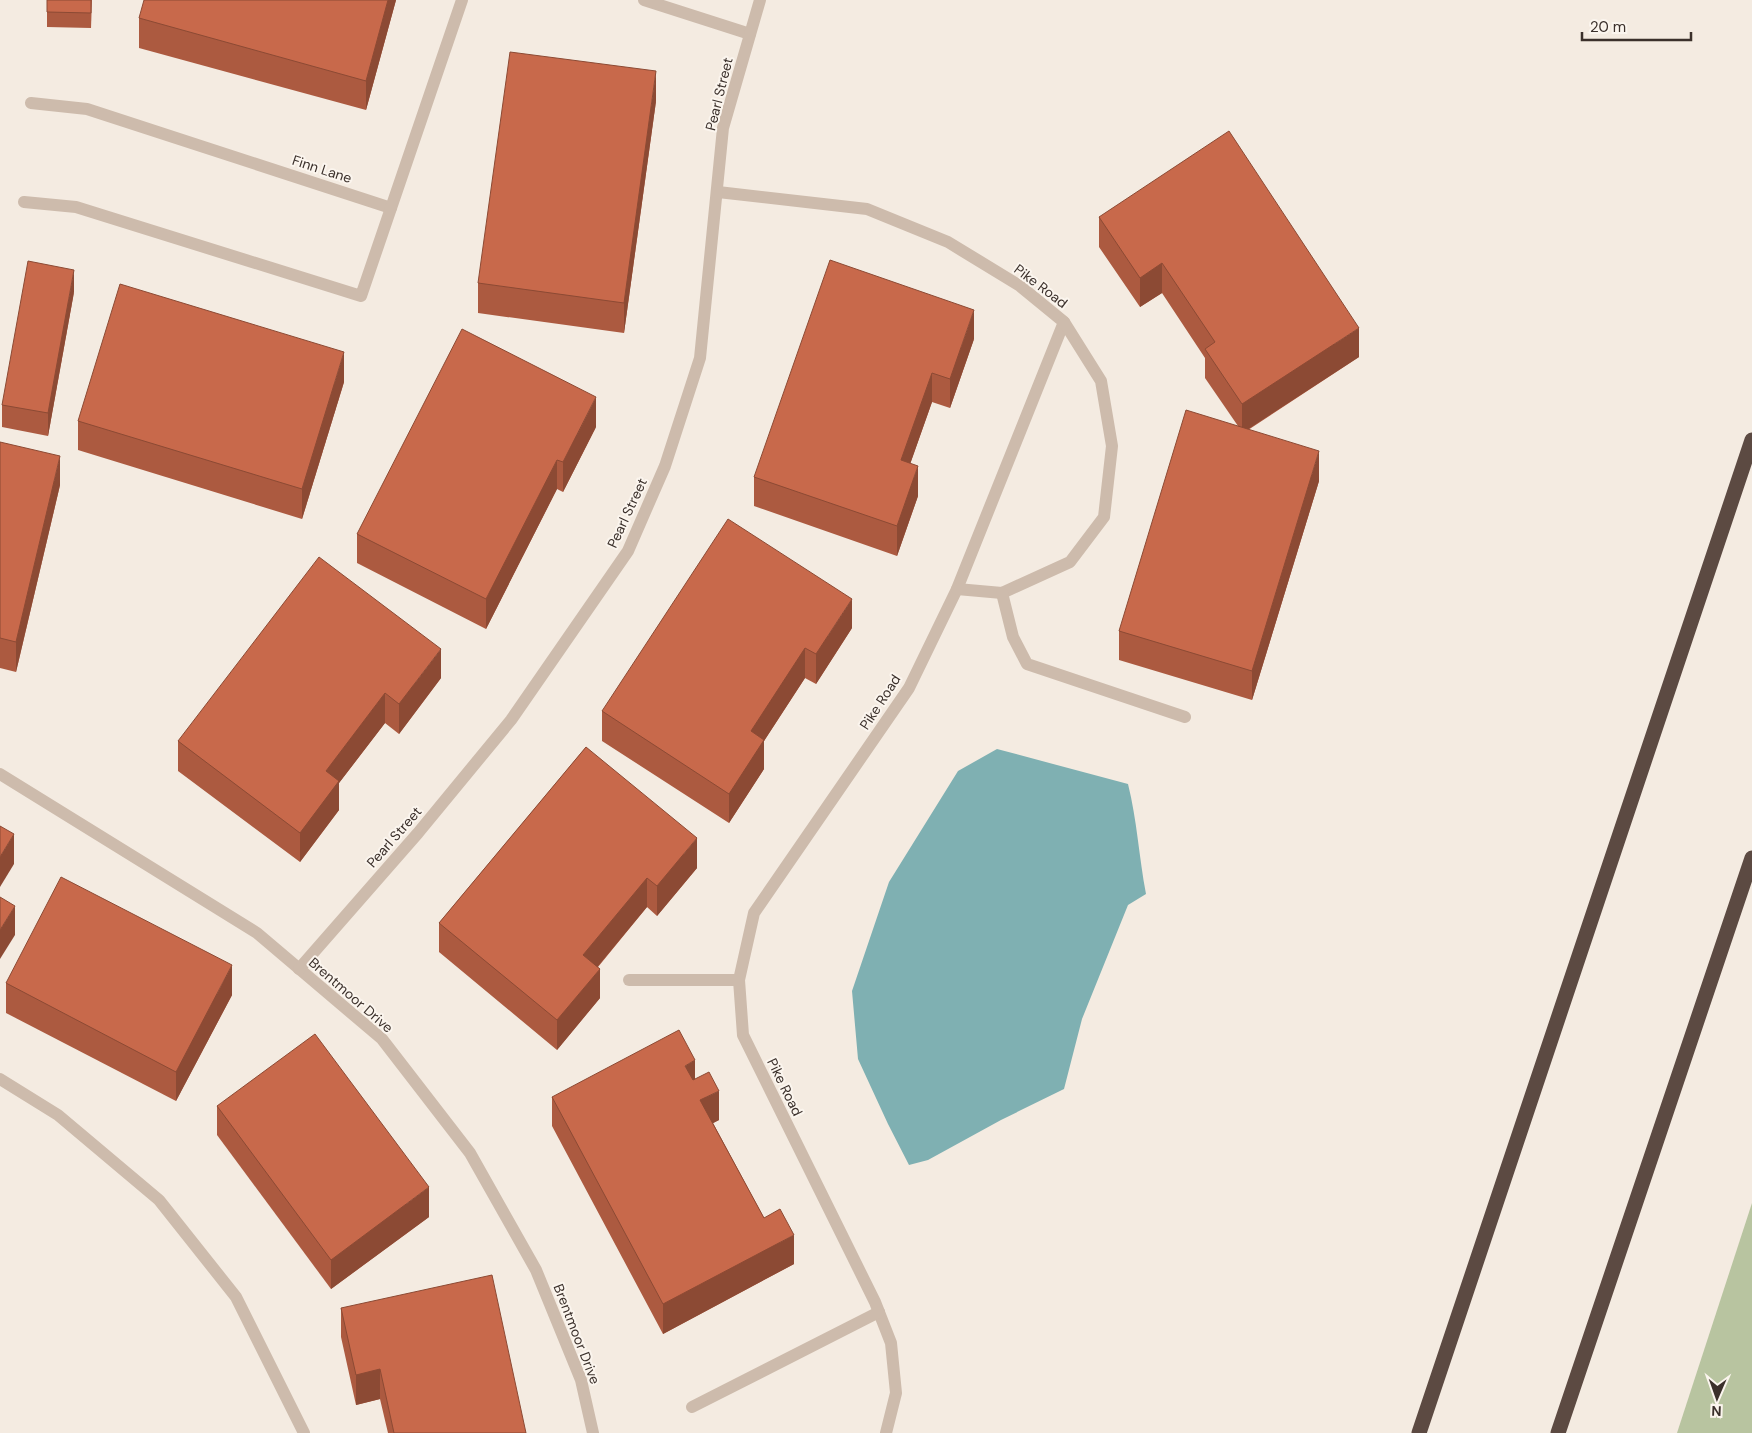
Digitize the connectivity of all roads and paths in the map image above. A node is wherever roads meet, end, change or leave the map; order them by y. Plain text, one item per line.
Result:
1 (462, 0) edge
2 (644, 0) edge
3 (760, 0) edge
4 (750, 34) junction
5 (31, 103) dead end
6 (718, 192) junction
7 (24, 202) dead end
8 (391, 208) junction
9 (1064, 322) junction
10 (1752, 440) edge
11 (957, 589) junction
12 (1002, 593) junction
13 (1185, 717) dead end
14 (0, 774) edge
15 (1752, 858) edge
16 (299, 968) junction
17 (629, 980) dead end
18 (738, 980) junction
19 (0, 1079) edge
20 (879, 1312) junction
21 (692, 1407) dead end
22 (304, 1433) edge
23 (593, 1433) edge
24 (886, 1433) edge
25 (1419, 1433) edge
26 (1558, 1433) edge

1 - 8 street
2 - 4 street
3 - 4 street, Pearl Street
4 - 6 street, Pearl Street
5 - 8 street, Finn Lane
6 - 9 street, Pike Road
6 - 16 street, Pearl Street
7 - 8 street
9 - 11 street, Pike Road
9 - 12 street
10 - 25 highway
11 - 12 street
11 - 18 street, Pike Road
12 - 13 street
14 - 16 street, Brentmoor Drive
15 - 26 highway
16 - 23 street, Brentmoor Drive
17 - 18 street
18 - 20 street, Pike Road
19 - 22 street
20 - 21 street
20 - 24 street, Pike Road

